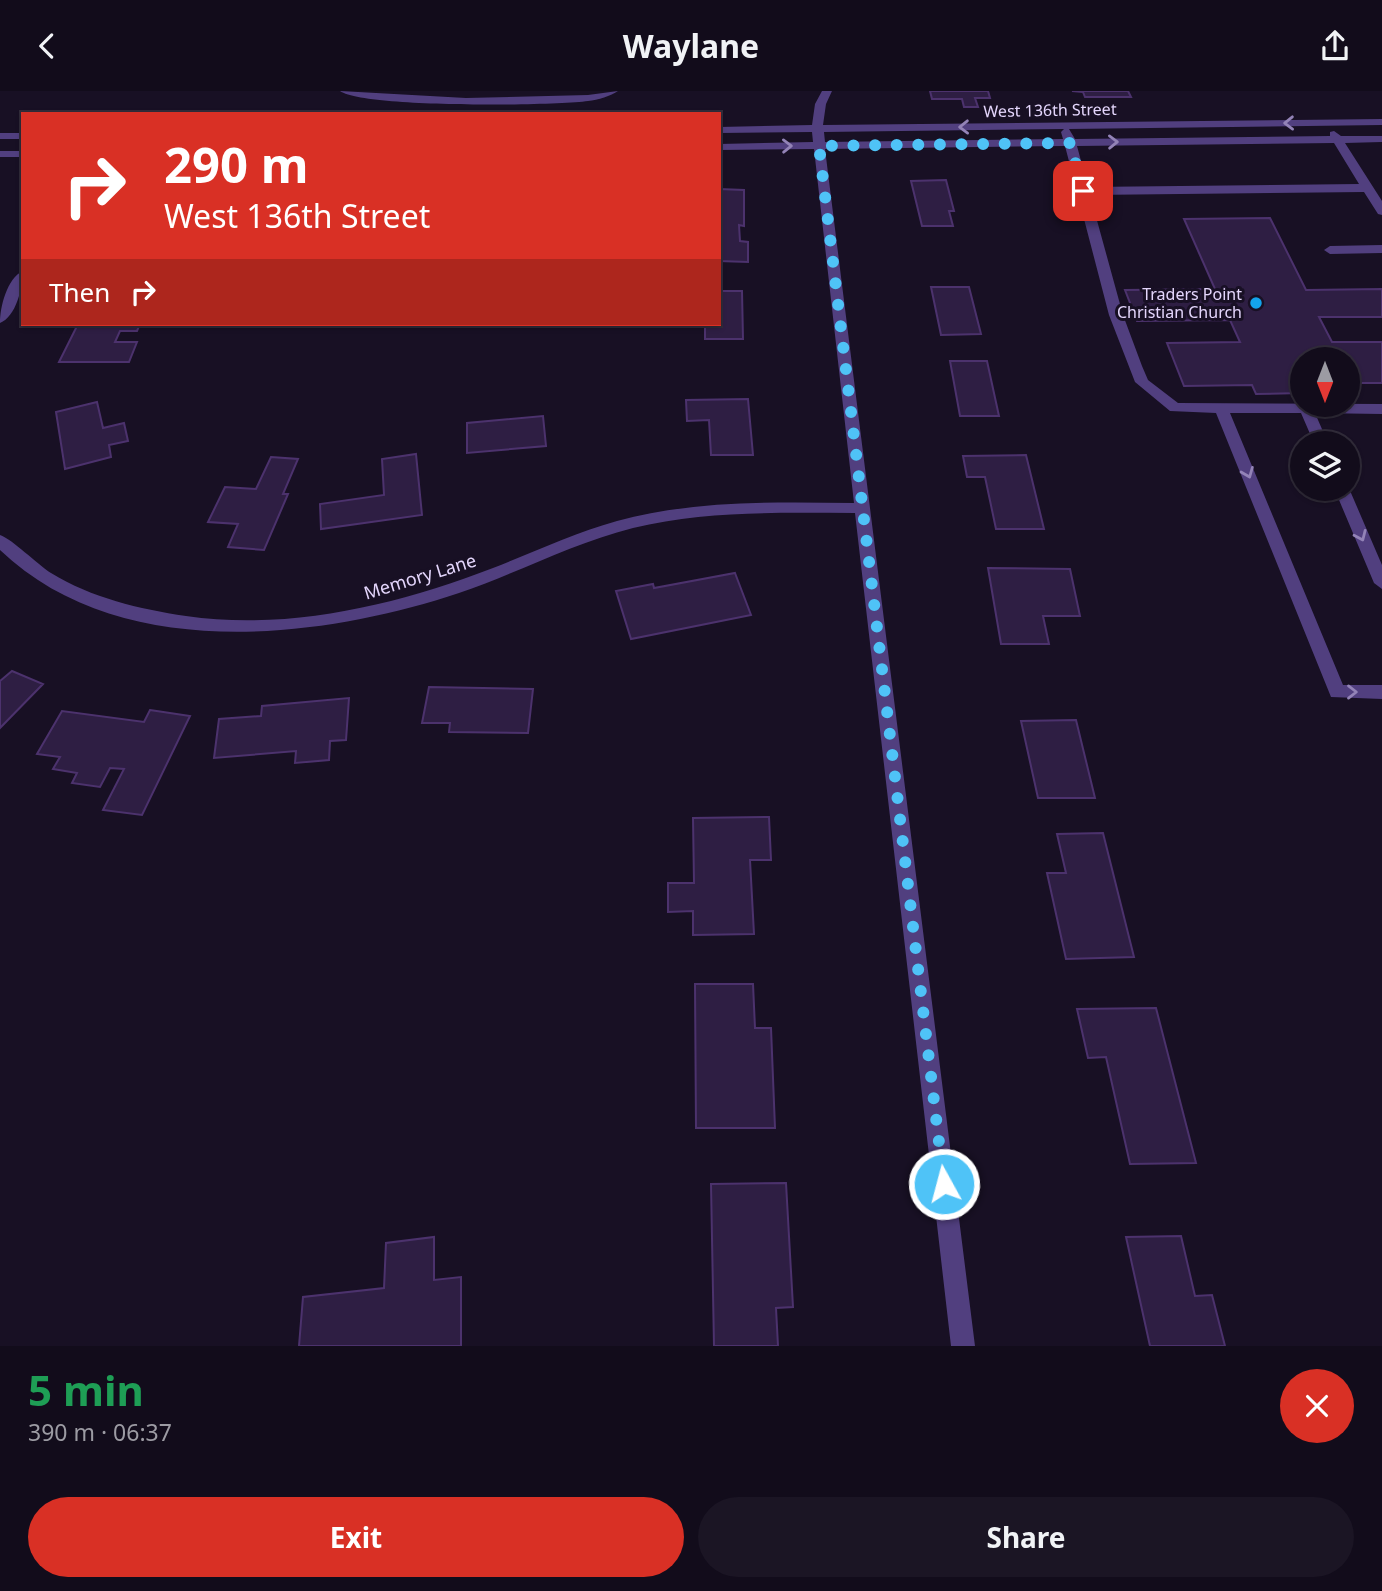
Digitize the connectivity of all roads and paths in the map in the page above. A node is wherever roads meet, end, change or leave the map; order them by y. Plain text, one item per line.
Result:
1 (345, 91) edge
2 (613, 91) edge
3 (827, 91) edge
4 (1326, 122) junction
5 (1382, 122) edge
6 (1065, 126) junction
7 (721, 130) edge
8 (21, 136) edge
9 (0, 137) edge
10 (819, 137) junction
11 (1382, 139) edge
12 (1338, 140) junction
13 (1070, 143) junction
14 (721, 147) edge
15 (0, 154) edge
16 (21, 154) edge
17 (1368, 188) junction
18 (1083, 191) junction
19 (1382, 211) edge
20 (1382, 249) edge
21 (1330, 250) dead end
22 (21, 279) edge
23 (0, 319) edge
24 (1290, 409) edge
25 (1360, 409) edge
26 (1382, 409) edge
27 (1222, 410) junction
28 (1347, 501) edge
29 (863, 509) junction
30 (0, 541) edge
31 (1382, 583) edge
32 (1382, 692) edge
33 (963, 1346) edge

1 - 2 street
3 - 10 street
4 - 5 street, West 136th Street
4 -> 6 street, West 136th Street
4 - 12 street
6 -> 10 street, West 136th Street
6 - 13 street
7 - 10 street, West 136th Street
8 - 9 street
10 - 13 street, West 136th Street
14 -> 10 street, West 136th Street
10 - 29 street
11 - 12 street, West 136th Street
13 -> 12 street, West 136th Street
12 - 17 street
13 - 18 street
15 - 16 street
17 - 18 street
17 - 19 street
18 - 27 street
20 - 21 street
22 - 23 street
24 - 27 street
25 - 26 street
27 -> 32 street
28 -> 31 street
29 - 30 street, Memory Lane
29 - 33 street

